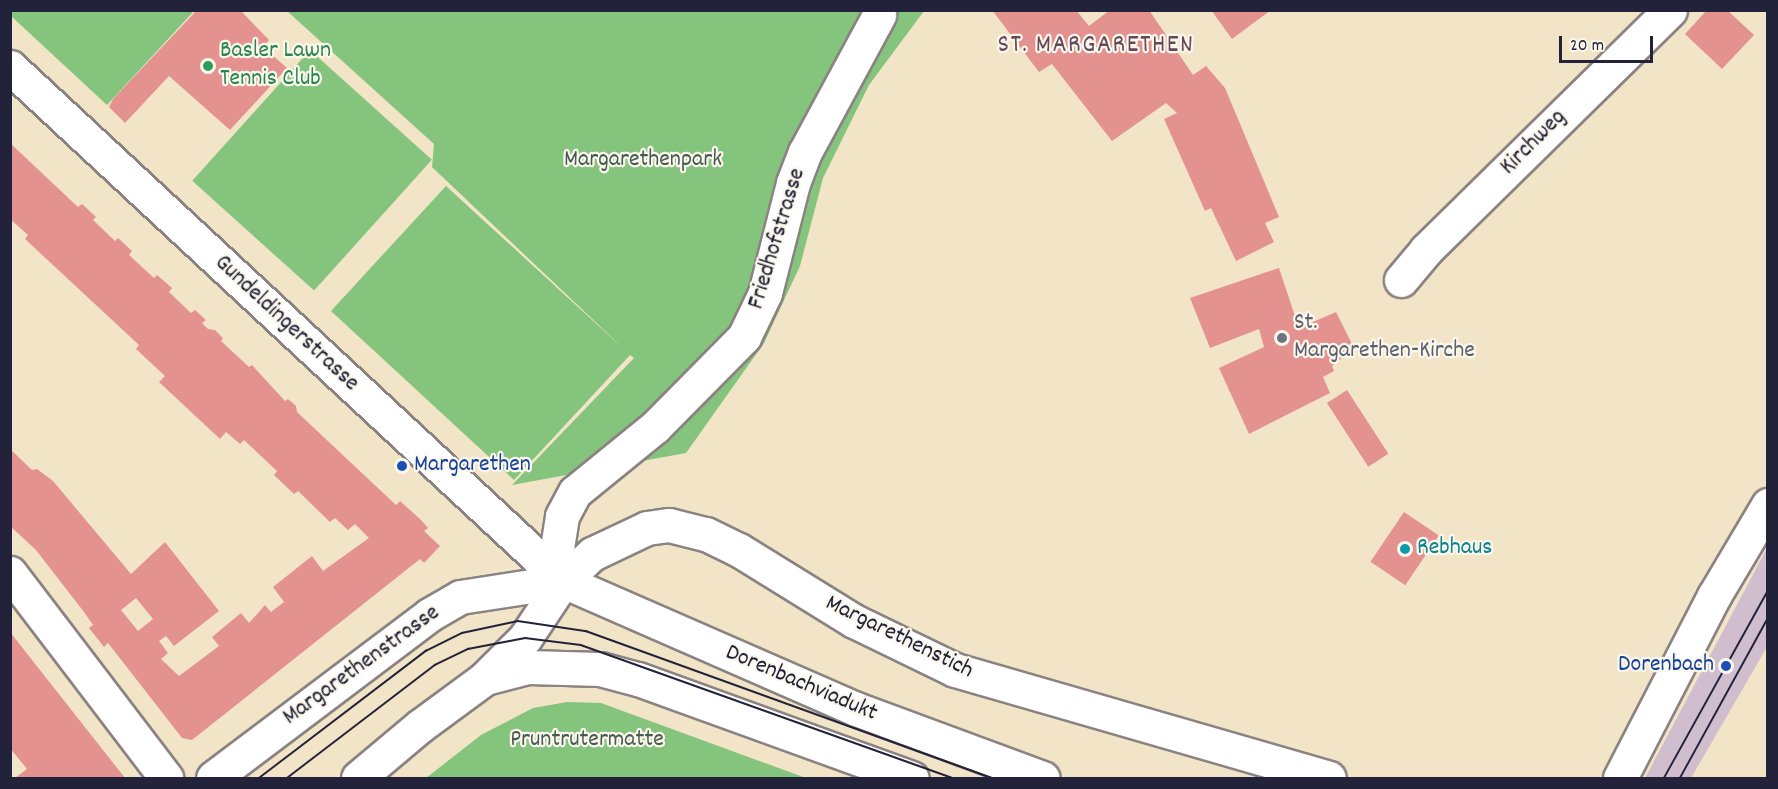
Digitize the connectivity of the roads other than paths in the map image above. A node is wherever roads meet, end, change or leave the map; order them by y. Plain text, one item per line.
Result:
1 (1670, 10) edge
2 (879, 15) dead end
3 (10, 67) edge
4 (1401, 280) dead end
5 (1767, 505) edge
6 (10, 573) edge
7 (563, 581) junction
8 (485, 678) junction
9 (166, 778) edge
10 (213, 778) edge
11 (358, 778) edge
12 (912, 778) edge
13 (1043, 778) edge
14 (1329, 778) edge
15 (1620, 778) edge

1 - 4 main road, Kirchweg
2 - 7 main road, Friedhofstrasse
3 - 7 main road, Gundeldingerstrasse
5 - 15 main road
6 - 9 main road
7 - 8 main road
7 - 10 main road, Margarethenstrasse
7 - 13 main road, Dorenbachviadukt
7 - 14 main road, Margarethenstich
8 - 11 main road
8 - 12 main road, Dorenbachviadukt

